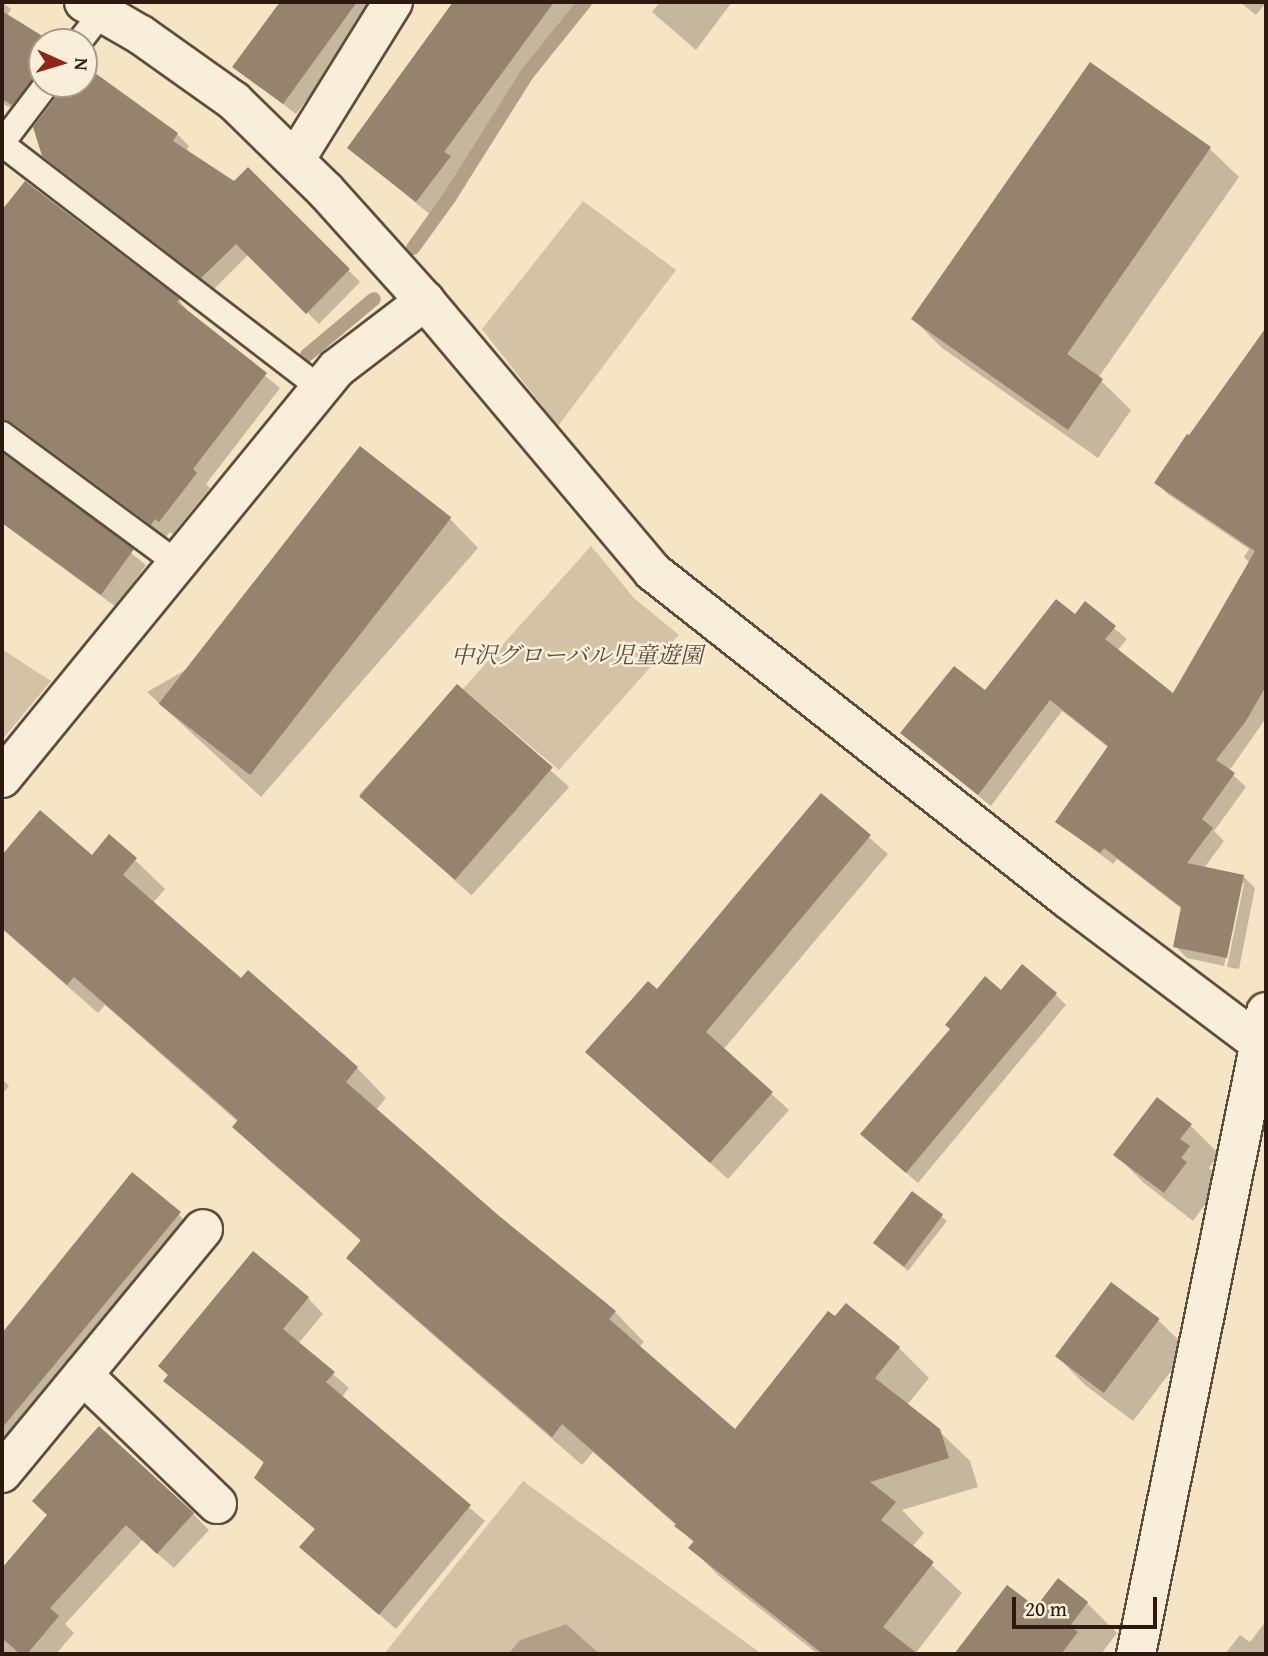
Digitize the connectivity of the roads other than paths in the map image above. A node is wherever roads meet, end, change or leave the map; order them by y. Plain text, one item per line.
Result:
1 (393, 2) edge
2 (89, 19) edge
3 (36, 98) edge
4 (2, 144) edge
5 (295, 160) junction
6 (425, 301) junction
7 (320, 388) junction
8 (2, 434) edge
9 (177, 563) junction
10 (2, 778) edge
11 (1264, 1034) edge
12 (203, 1229) dead end
13 (83, 1375) junction
14 (2, 1473) edge
15 (218, 1504) dead end
16 (1136, 1654) edge

1 - 5 street
2 - 5 street
3 - 4 lane
4 - 7 lane
5 - 6 street
6 - 7 street
6 - 11 street
7 - 9 street
8 - 9 lane
9 - 10 street
11 - 16 street
12 - 13 street
13 - 14 street
13 - 15 street

